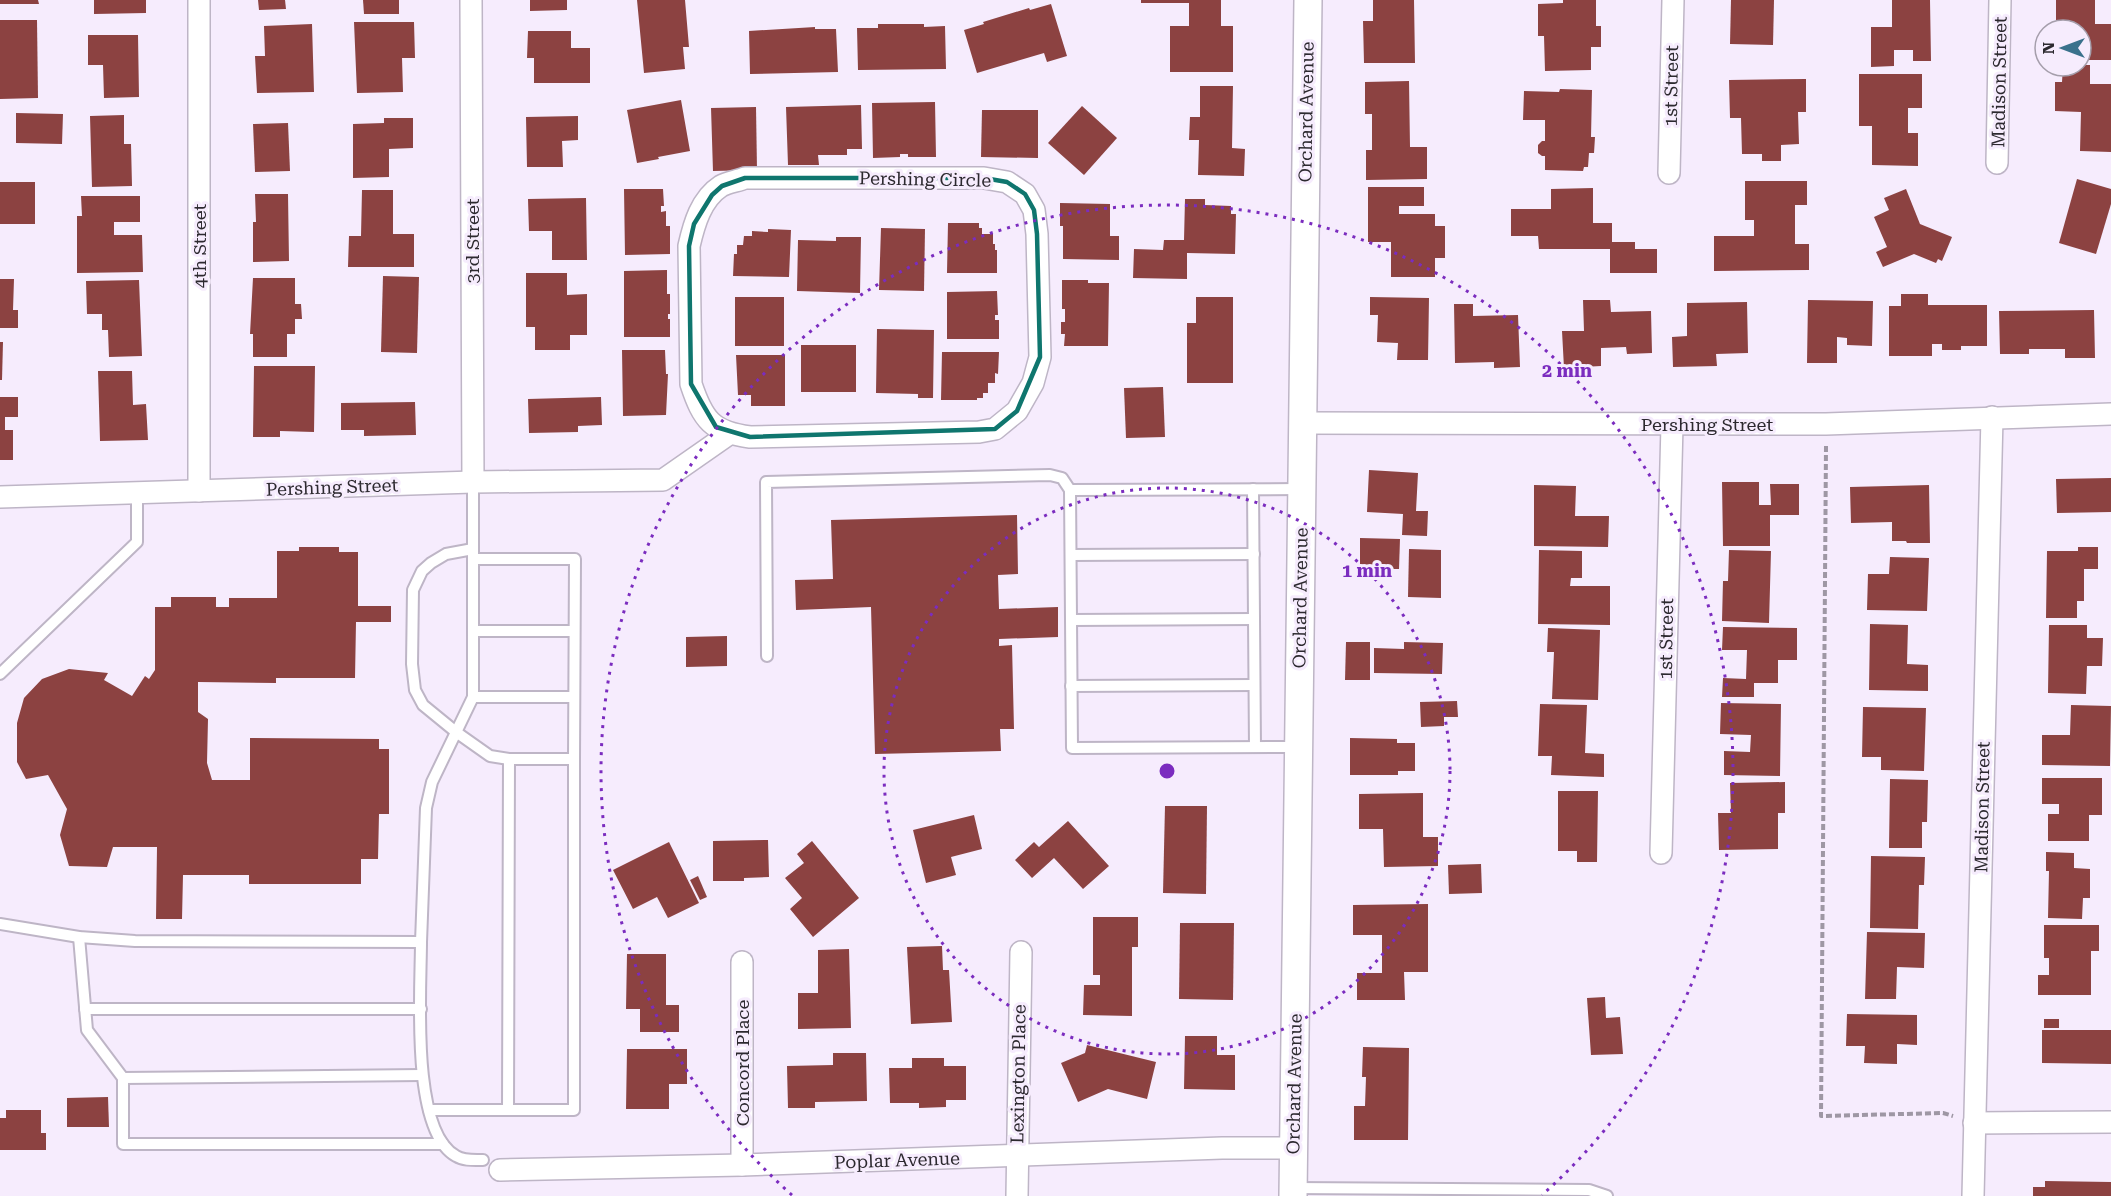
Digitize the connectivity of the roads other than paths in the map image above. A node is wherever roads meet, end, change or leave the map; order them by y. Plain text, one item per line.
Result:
1 (199, 0) edge
2 (471, 0) edge
3 (1308, 0) edge
4 (1673, 0) edge
5 (2000, 0) edge
6 (1997, 163) dead end
7 (1669, 172) dead end
8 (2111, 414) edge
9 (1992, 417) junction
10 (1302, 423) junction
11 (1672, 425) junction
12 (729, 434) junction
13 (473, 482) junction
14 (1253, 489) junction
15 (1302, 489) junction
16 (1070, 490) junction
17 (200, 491) junction
18 (137, 493) junction
19 (0, 497) edge
20 (473, 554) junction
21 (1254, 554) junction
22 (1071, 555) junction
23 (1254, 619) junction
24 (1071, 620) junction
25 (473, 631) junction
26 (574, 631) junction
27 (767, 656) dead end
28 (0, 674) edge
29 (1254, 685) junction
30 (1071, 686) junction
31 (473, 697) junction
32 (574, 697) junction
33 (456, 732) junction
34 (1255, 747) junction
35 (1298, 747) junction
36 (509, 759) junction
37 (574, 759) junction
38 (1661, 853) dead end
39 (0, 924) edge
40 (79, 937) junction
41 (421, 942) junction
42 (1021, 952) dead end
43 (742, 962) dead end
44 (85, 1009) junction
45 (421, 1009) junction
46 (422, 1075) junction
47 (123, 1078) junction
48 (429, 1110) junction
49 (508, 1110) junction
50 (1974, 1122) junction
51 (2111, 1122) edge
52 (443, 1144) junction
53 (1293, 1148) junction
54 (1017, 1156) junction
55 (492, 1165) joint
56 (742, 1165) junction
57 (1293, 1192) edge
58 (1360, 1192) edge
59 (1017, 1196) edge
60 (1607, 1196) edge
61 (1973, 1196) edge

1 - 17 street, 4th Street
2 - 13 street, 3rd Street
3 - 10 street, Orchard Avenue
4 - 7 street, 1st Street
5 - 6 street, Madison Street
8 - 9 street, Pershing Street
9 - 11 street, Pershing Street
9 - 50 street, Madison Street
10 - 11 street, Pershing Street
10 - 15 street, Orchard Avenue
11 - 38 street, 1st Street
12 - 12 street, Pershing Circle
12 - 13 street, Pershing Street
13 - 17 street, Pershing Street
13 - 20 lane
14 - 15 lane
14 - 16 lane
14 - 21 lane
15 - 35 street, Orchard Avenue
16 - 22 lane
16 - 27 lane
17 - 18 street, Pershing Street
18 - 19 street, Pershing Street
18 - 28 lane
20 - 25 lane
20 - 26 lane
20 - 33 lane
21 - 22 lane
21 - 23 lane
22 - 24 lane
23 - 24 lane
23 - 29 lane
24 - 30 lane
25 - 26 lane
25 - 31 lane
26 - 32 lane
29 - 30 lane
29 - 34 lane
30 - 34 lane
31 - 32 lane
31 - 33 lane
32 - 37 lane
33 - 36 lane
33 - 41 lane
34 - 35 lane
35 - 53 street, Orchard Avenue
36 - 37 lane
36 - 49 lane
37 - 49 lane
39 - 40 lane
40 - 41 lane
40 - 44 lane
41 - 45 lane
42 - 54 street, Lexington Place
43 - 56 street, Concord Place
44 - 45 lane
44 - 47 lane
45 - 46 lane
46 - 47 lane
46 - 48 lane
47 - 52 lane
48 - 49 lane
48 - 52 lane
50 - 51 street
50 - 61 street, Madison Street
52 - 55 lane
53 - 54 street, Poplar Avenue
53 - 57 street, Orchard Avenue
54 - 56 street, Poplar Avenue
54 - 59 street, Lexington Place
55 - 56 street, Poplar Avenue
57 - 58 lane
58 - 60 lane

